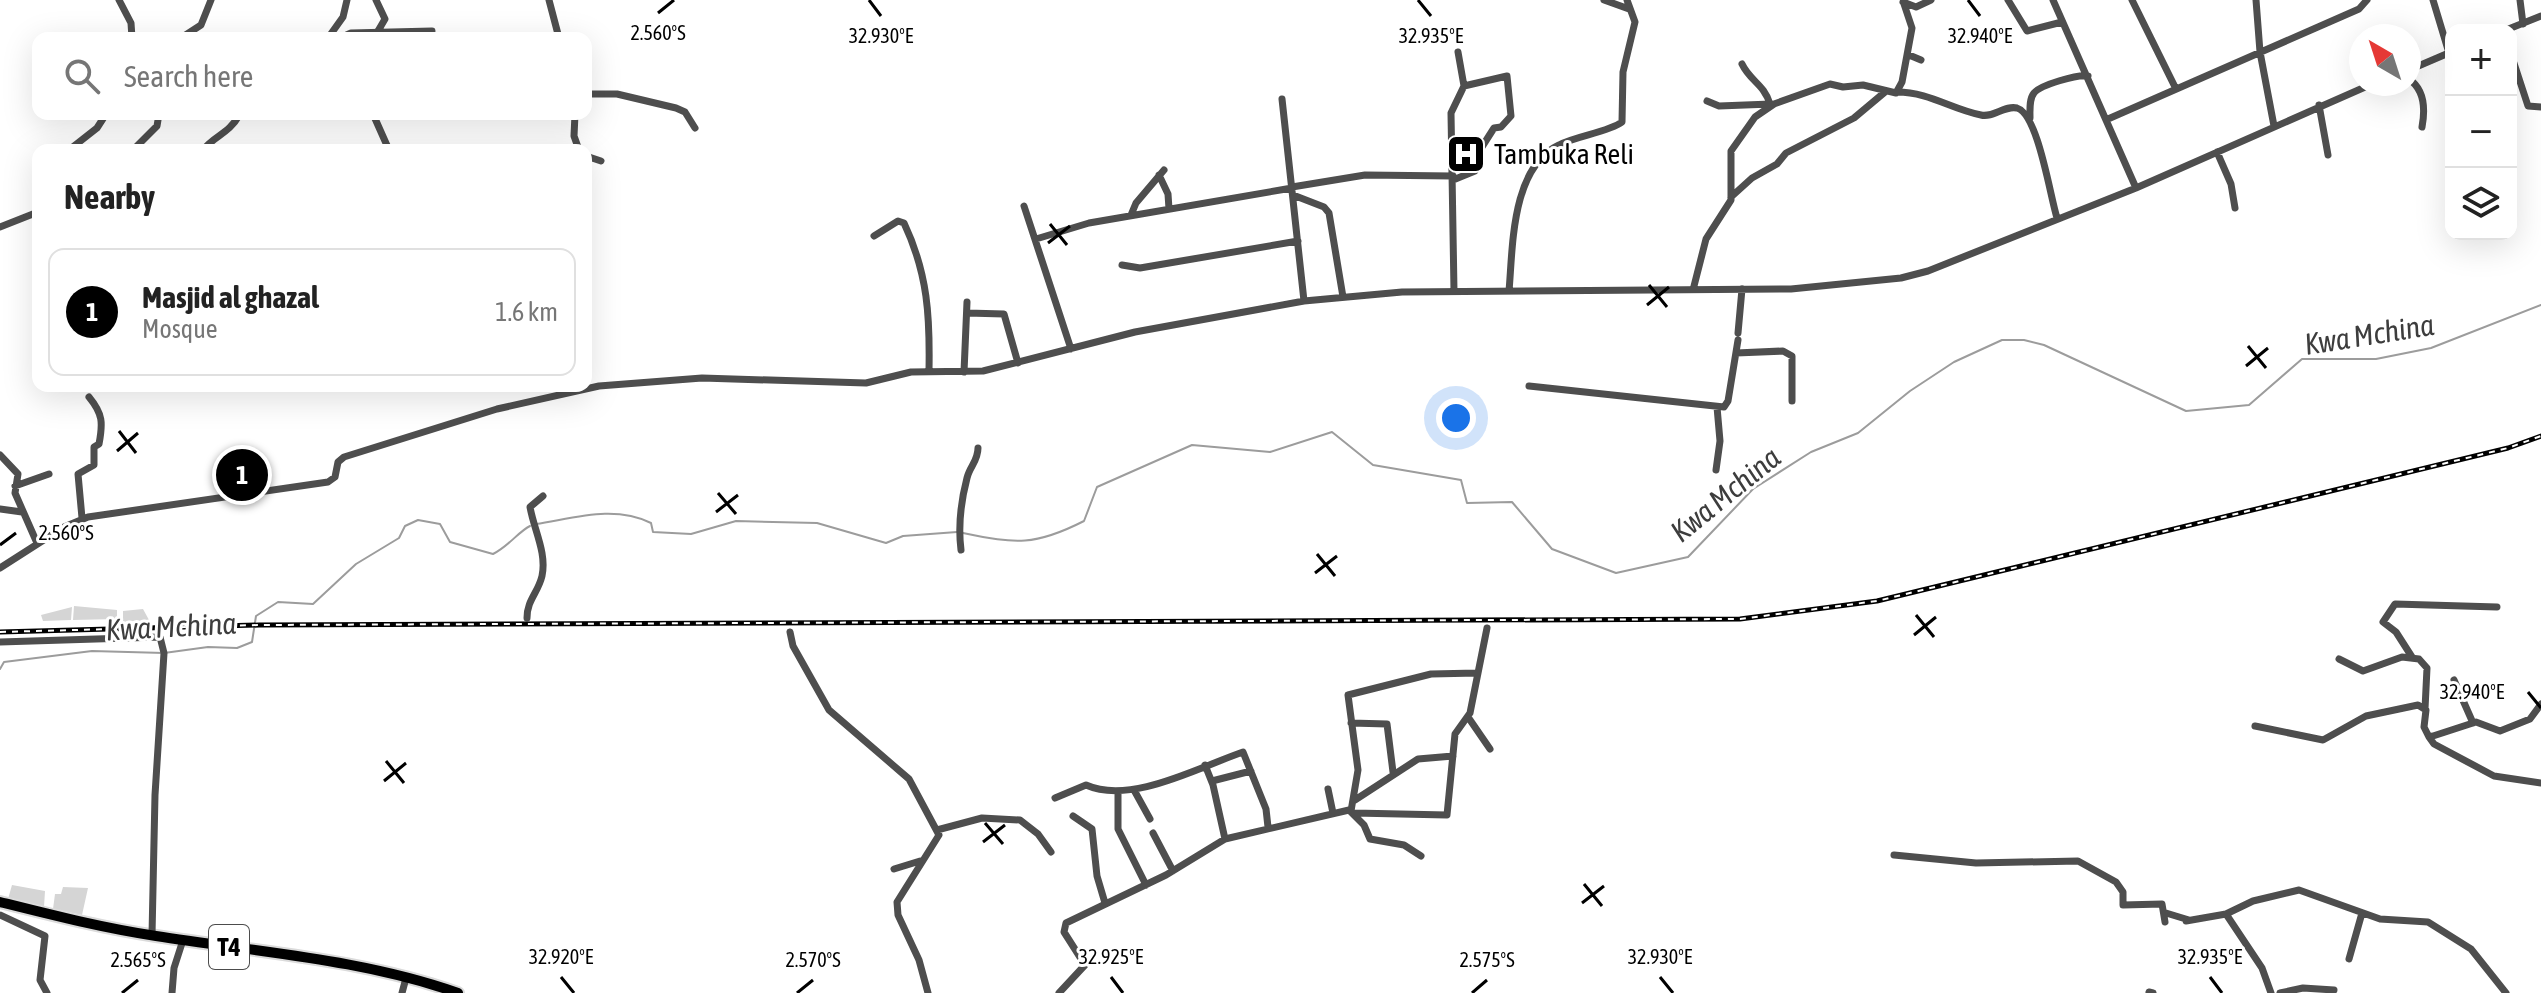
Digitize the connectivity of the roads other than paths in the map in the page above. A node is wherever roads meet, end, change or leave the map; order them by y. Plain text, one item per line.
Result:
1 (119, 0) edge
2 (347, 0) edge
3 (376, 0) edge
4 (549, 0) edge
5 (1604, 0) edge
6 (1931, 0) edge
7 (2008, 0) edge
8 (2132, 0) edge
9 (2256, 0) edge
10 (2367, 0) edge
11 (2433, 0) edge
12 (2520, 0) edge
13 (208, 2) edge
14 (1903, 2) edge
15 (2053, 2) edge
16 (1628, 4) edge
17 (2541, 16) edge
18 (2062, 22) junction
19 (2523, 24) junction
20 (2517, 26) edge
21 (378, 31) junction
22 (432, 31) dead end
23 (132, 32) edge
24 (190, 32) edge
25 (332, 32) edge
26 (373, 32) edge
27 (557, 32) edge
28 (2445, 37) edge
29 (1458, 52) dead end
30 (2260, 52) junction
31 (2445, 54) edge
32 (1909, 55) junction
33 (1921, 60) dead end
34 (1742, 64) dead end
35 (2421, 65) edge
36 (2517, 72) edge
37 (2088, 76) junction
38 (1464, 86) junction
39 (2176, 89) junction
40 (1885, 92) junction
41 (1897, 92) junction
42 (2349, 93) edge
43 (592, 94) edge
44 (2421, 96) edge
45 (1282, 99) dead end
46 (1707, 101) dead end
47 (1772, 104) junction
48 (2319, 105) junction
49 (2541, 107) edge
50 (2030, 118) junction
51 (2108, 119) junction
52 (102, 120) edge
53 (158, 120) edge
54 (236, 120) edge
55 (376, 120) edge
56 (575, 120) edge
57 (2274, 126) junction
58 (2422, 127) dead end
59 (695, 128) dead end
60 (77, 144) edge
61 (139, 144) edge
62 (209, 144) edge
63 (386, 144) edge
64 (577, 144) edge
65 (2217, 152) junction
66 (2328, 155) dead end
67 (592, 158) edge
68 (601, 161) dead end
69 (1453, 178) junction
70 (2136, 188) junction
71 (1292, 190) junction
72 (1731, 197) junction
73 (1024, 206) dead end
74 (2235, 208) dead end
75 (1169, 209) junction
76 (32, 214) edge
77 (1131, 215) junction
78 (2057, 218) junction
79 (0, 227) edge
80 (874, 236) dead end
81 (1036, 239) junction
82 (1298, 241) junction
83 (1122, 265) dead end
84 (1742, 289) junction
85 (1693, 290) junction
86 (1454, 291) junction
87 (1509, 291) junction
88 (1343, 297) junction
89 (1304, 301) junction
90 (967, 302) dead end
91 (967, 313) junction
92 (1071, 349) junction
93 (1736, 353) junction
94 (1018, 363) junction
95 (929, 371) junction
96 (964, 372) junction
97 (1529, 386) dead end
98 (592, 388) edge
99 (571, 392) edge
100 (89, 397) dead end
101 (1792, 401) dead end
102 (1717, 407) junction
103 (978, 448) dead end
104 (0, 455) edge
105 (1716, 470) dead end
106 (49, 474) dead end
107 (15, 486) junction
108 (543, 496) dead end
109 (0, 509) edge
110 (22, 512) junction
111 (82, 518) junction
112 (37, 543) junction
113 (961, 550) dead end
114 (0, 568) edge
115 (2497, 607) dead end
116 (527, 618) dead end
117 (1487, 628) dead end
118 (790, 632) dead end
119 (0, 642) edge
120 (2412, 657) junction
121 (2339, 659) dead end
122 (1477, 673) junction
123 (2454, 680) dead end
124 (2541, 704) edge
125 (2425, 709) junction
126 (1468, 717) junction
127 (1351, 723) junction
128 (2473, 723) junction
129 (2255, 726) dead end
130 (2429, 737) junction
131 (1490, 749) dead end
132 (1453, 756) junction
133 (1205, 765) junction
134 (1251, 771) junction
135 (1393, 772) junction
136 (1212, 781) junction
137 (2541, 783) edge
138 (1328, 789) dead end
139 (1134, 790) junction
140 (1118, 791) junction
141 (1055, 798) dead end
142 (1355, 800) junction
143 (1352, 812) junction
144 (1333, 813) junction
145 (1073, 816) dead end
146 (1150, 819) dead end
147 (1268, 827) junction
148 (937, 830) junction
149 (1153, 833) dead end
150 (1225, 839) junction
151 (1051, 852) dead end
152 (1894, 855) dead end
153 (1421, 856) dead end
154 (920, 861) junction
155 (894, 869) dead end
156 (1173, 871) junction
157 (1146, 885) junction
158 (0, 903) edge
159 (1105, 903) junction
160 (2362, 913) junction
161 (2226, 914) junction
162 (0, 915) edge
163 (152, 935) junction
164 (183, 940) junction
165 (2349, 959) dead end
166 (406, 978) junction
167 (2334, 990) dead end
168 (47, 993) edge
169 (172, 993) edge
170 (402, 993) edge
171 (458, 993) edge
172 (928, 993) edge
173 (1059, 993) edge
174 (2271, 993) edge
175 (2280, 993) edge
176 (2506, 993) edge

1 - 23 street
2 - 25 street
3 - 21 street
4 - 27 street
5 - 16 street
6 - 14 street
7 - 18 street
8 - 39 street
9 - 30 street
10 - 30 street
11 - 28 street
12 - 19 street
13 - 24 street
14 - 32 street
15 - 18 street
16 - 87 street
17 - 19 street
18 - 37 street
19 - 20 street
21 - 22 street
21 - 26 street
29 - 38 street
30 - 39 street
30 - 57 street
31 - 35 street
32 - 33 street
32 - 41 street
34 - 47 street
36 - 49 street
37 - 50 street
37 - 51 street
38 - 69 street
38 - 69 street
39 - 51 street
40 - 41 street
40 - 47 street
40 - 72 street
41 - 50 street
42 - 48 street
43 - 59 street
44 - 58 street
45 - 71 street
46 - 47 street
47 - 72 street
48 - 57 street
48 - 66 street
50 - 78 street
51 - 70 street
52 - 60 street
53 - 61 street
54 - 62 street
55 - 63 street
56 - 64 street
57 - 65 street
65 - 70 street
65 - 74 street
67 - 68 street
69 - 71 street
69 - 86 street
70 - 78 street
71 - 75 street
71 - 82 street
71 - 88 street
72 - 85 street
73 - 81 street
75 - 77 street
75 - 77 street
76 - 79 street
77 - 81 street
78 - 84 street
80 - 95 street
81 - 92 street
82 - 83 street
82 - 89 street
84 - 85 street
84 - 93 street
85 - 87 street
86 - 87 street
86 - 88 street
88 - 89 street
89 - 92 street
90 - 91 street
91 - 94 street
91 - 96 street
92 - 94 street
93 - 101 street
93 - 102 street
94 - 96 street
95 - 96 street
95 - 98 street
97 - 102 street
99 - 111 street
100 - 111 street
102 - 105 street
103 - 113 street
104 - 107 street
106 - 107 street
107 - 110 street
108 - 116 street
109 - 110 street
110 - 112 street
111 - 112 street
112 - 114 street
115 - 120 street
117 - 122 street
118 - 148 street
119 - 163 street
120 - 121 street
120 - 125 street
122 - 126 street
122 - 127 street
123 - 128 street
124 - 128 street
125 - 129 street
125 - 130 street
126 - 131 street
126 - 132 street
127 - 135 street
127 - 142 street
128 - 130 street
130 - 137 street
132 - 135 street
132 - 143 street
133 - 134 street
133 - 136 street
133 - 139 street
134 - 136 street
134 - 147 street
135 - 142 street
136 - 150 street
138 - 144 street
139 - 140 street
139 - 146 street
140 - 141 street
140 - 157 street
142 - 143 street
143 - 144 street
143 - 153 street
144 - 147 street
145 - 159 street
147 - 150 street
148 - 151 street
148 - 154 street
149 - 156 street
150 - 156 street
152 - 161 street
154 - 155 street
154 - 172 street
156 - 157 street
157 - 159 street
158 - 163 highway, T4
159 - 173 street
160 - 161 street
160 - 165 street
160 - 176 street
161 - 174 street
162 - 168 street
163 - 164 highway, T4
164 - 166 highway, T4
164 - 169 street
166 - 170 street
166 - 171 highway, T4
167 - 175 street

